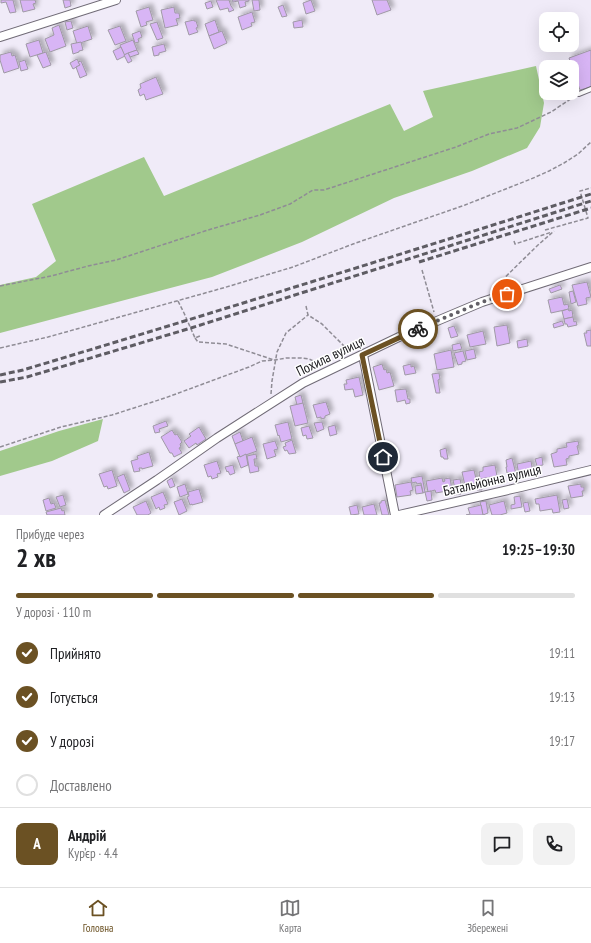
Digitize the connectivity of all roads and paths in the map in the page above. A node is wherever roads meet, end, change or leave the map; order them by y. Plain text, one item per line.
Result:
1 (116, 0) edge
2 (0, 37) edge
3 (591, 90) edge
4 (579, 94) edge
5 (570, 100) edge
6 (591, 142) edge
7 (591, 188) edge
8 (591, 217) edge
9 (588, 218) junction
10 (553, 228) junction
11 (545, 230) dead end
12 (554, 231) junction
13 (514, 240) dead end
14 (591, 267) edge
15 (422, 270) dead end
16 (0, 286) edge
17 (492, 289) dead end
18 (178, 301) junction
19 (306, 306) dead end
20 (308, 315) junction
21 (436, 322) junction
22 (200, 336) dead end
23 (195, 338) junction
24 (0, 348) edge
25 (362, 355) junction
26 (275, 360) junction
27 (326, 372) junction
28 (268, 405) junction
29 (0, 447) edge
30 (591, 470) edge
31 (104, 515) edge
32 (395, 515) edge
33 (399, 515) edge

1 - 2 street
3 - 4 lane
5 - 16 path
6 - 18 path
7 - 9 path
8 - 9 path
9 - 10 path
10 - 11 path
10 - 12 path
12 - 13 path
12 - 17 path
14 - 21 street, Похила вулиця
15 - 21 path
18 - 23 path
18 - 24 path
19 - 20 path
20 - 25 path
20 - 26 path
21 - 25 street, Похила вулиця
22 - 23 path
23 - 26 path
25 - 27 street, Похила вулиця
25 - 32 street
26 - 27 path
26 - 28 path
26 - 29 path
27 - 28 street, Похила вулиця
28 - 31 street, Похила вулиця
30 - 33 street, Батальйонна вулиця

